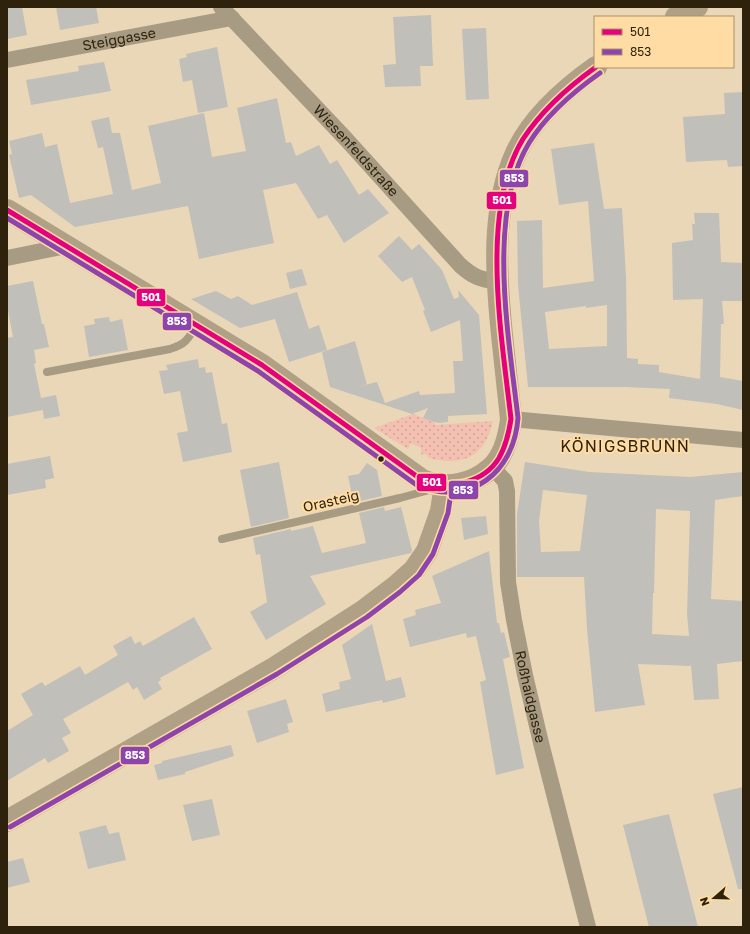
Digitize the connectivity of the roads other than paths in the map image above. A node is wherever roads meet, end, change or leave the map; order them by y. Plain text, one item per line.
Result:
1 (697, 7) edge
2 (226, 13) edge
3 (678, 16) edge
4 (7, 60) edge
5 (595, 68) edge
6 (7, 210) edge
7 (66, 246) junction
8 (7, 258) edge
9 (497, 282) junction
10 (196, 325) junction
11 (48, 372) dead end
12 (511, 419) junction
13 (743, 440) edge
14 (492, 467) junction
15 (445, 485) junction
16 (222, 539) dead end
17 (7, 821) edge
18 (588, 927) edge

1 - 3 street
2 - 4 street, Steiggasse
2 - 9 street, Wiesenfeldstraße
5 - 9 street
6 - 7 street
7 - 8 street
7 - 10 street
9 - 12 street
10 - 11 lane
10 - 15 street
12 - 13 street
12 - 14 street
14 - 15 street
14 - 18 street, Roßhaidgasse
15 - 16 lane, Orasteig
15 - 17 street

